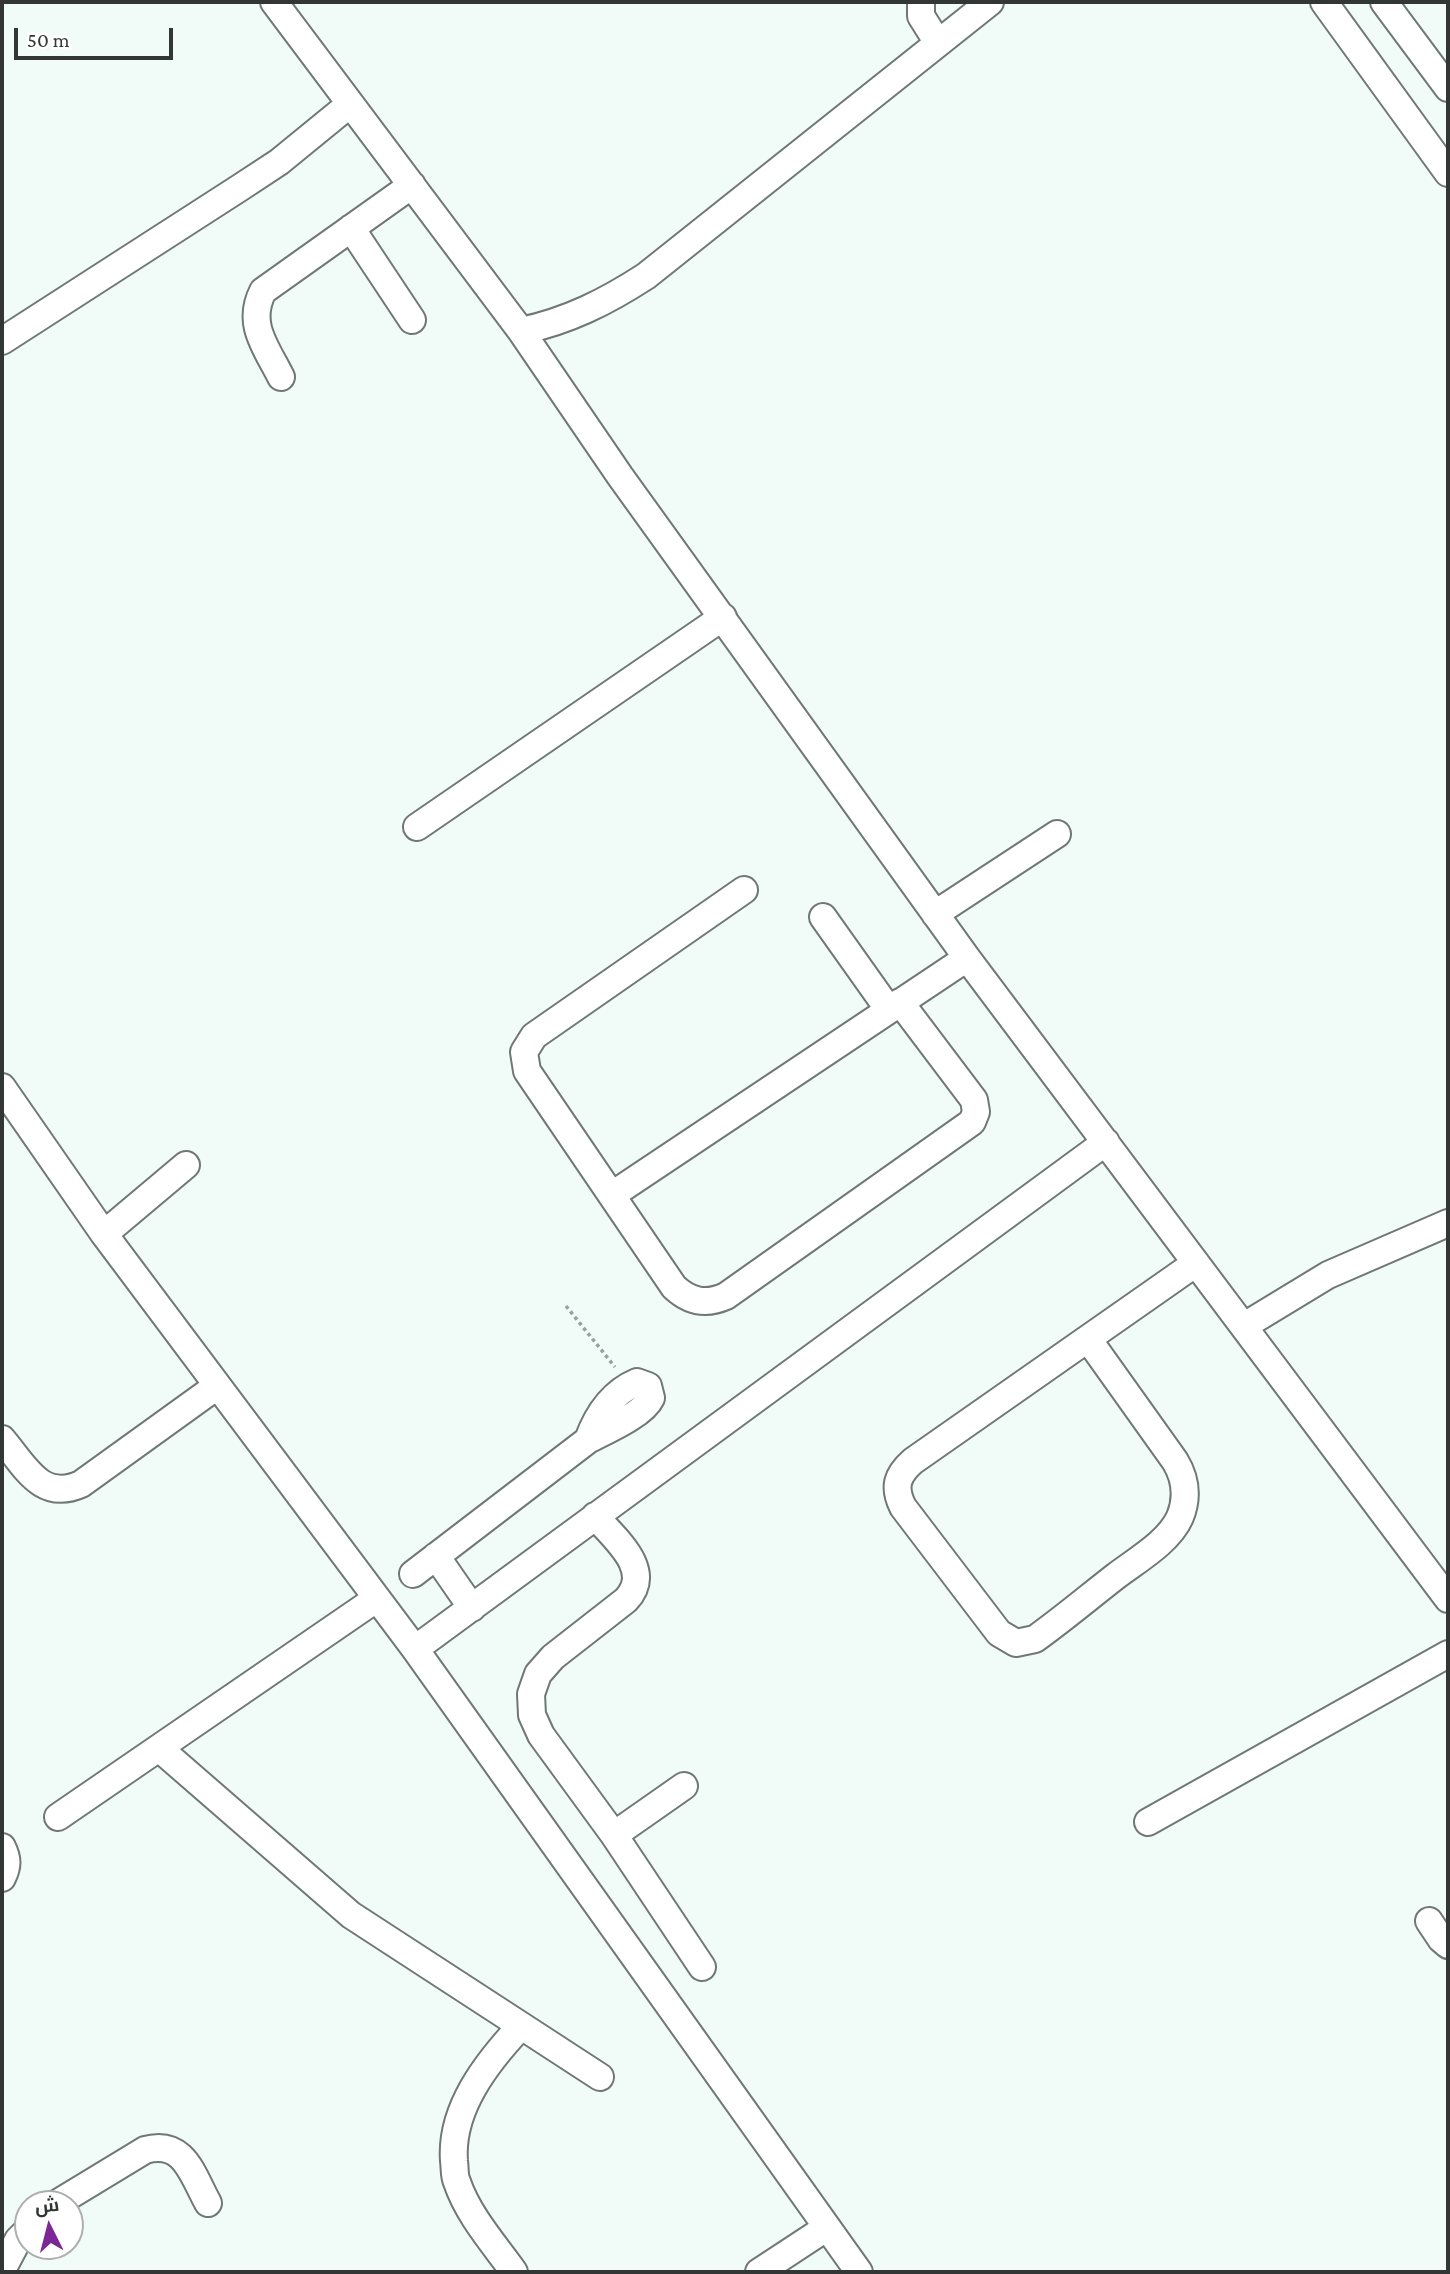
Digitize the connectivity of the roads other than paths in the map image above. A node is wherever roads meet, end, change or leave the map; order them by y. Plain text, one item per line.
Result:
1 (275, 2) edge
2 (921, 2) edge
3 (990, 2) edge
4 (1324, 2) edge
5 (1384, 2) edge
6 (938, 43) junction
7 (1448, 88) edge
8 (350, 104) junction
9 (1448, 173) edge
10 (412, 185) junction
11 (352, 228) junction
12 (412, 320) dead end
13 (521, 331) junction
14 (2, 341) edge
15 (281, 377) dead end
16 (723, 617) junction
17 (417, 827) dead end
18 (1056, 834) dead end
19 (744, 890) dead end
20 (935, 914) junction
21 (823, 917) dead end
22 (967, 958) junction
23 (894, 1006) junction
24 (2, 1087) edge
25 (1106, 1142) junction
26 (186, 1165) dead end
27 (612, 1195) junction
28 (1448, 1223) edge
29 (104, 1234) junction
30 (1196, 1264) junction
31 (1244, 1326) junction
32 (1088, 1339) junction
33 (630, 1385) road end
34 (218, 1386) junction
35 (2, 1439) edge
36 (595, 1516) junction
37 (436, 1556) junction
38 (413, 1573) dead end
39 (376, 1599) junction
40 (1448, 1599) edge
41 (472, 1608) junction
42 (415, 1649) junction
43 (1448, 1654) edge
44 (160, 1749) junction
45 (684, 1786) dead end
46 (58, 1817) dead end
47 (1148, 1822) dead end
48 (614, 1835) junction
49 (2, 1847) edge
50 (2, 1878) edge
51 (1429, 1921) dead end
52 (1448, 1945) edge
53 (702, 1967) dead end
54 (521, 2026) junction
55 (600, 2077) dead end
56 (79, 2190) edge
57 (208, 2203) dead end
58 (827, 2228) junction
59 (14, 2247) edge
60 (2, 2270) edge
61 (514, 2272) edge
62 (759, 2272) edge
63 (859, 2272) edge

1 - 8 street
2 - 6 street
3 - 6 street
4 - 9 street
5 - 7 street
6 - 13 street
8 - 10 street
8 - 14 street
10 - 11 street
10 - 13 street
11 - 12 street
11 - 15 street
13 - 16 street
16 - 17 street
16 - 20 street
18 - 20 street
19 - 27 street
20 - 22 street
21 - 23 street
22 - 23 street
22 - 25 street
23 - 27 street
23 - 27 street
24 - 29 street
25 - 30 street
25 - 36 street
26 - 29 street
28 - 31 street
29 - 34 street
30 - 31 street
30 - 32 street
31 - 40 street
32 - 32 street
33 - 37 street
34 - 35 street
34 - 39 street
36 - 41 street
36 - 48 street
37 - 38 street
37 - 41 street
39 - 42 street
39 - 44 street
41 - 42 street
42 - 58 street
43 - 47 street
44 - 46 street
44 - 54 street
45 - 48 street
48 - 53 street
49 - 50 street
51 - 52 street
54 - 55 street
54 - 61 street
56 - 57 street
58 - 62 street
58 - 63 street
59 - 60 street

